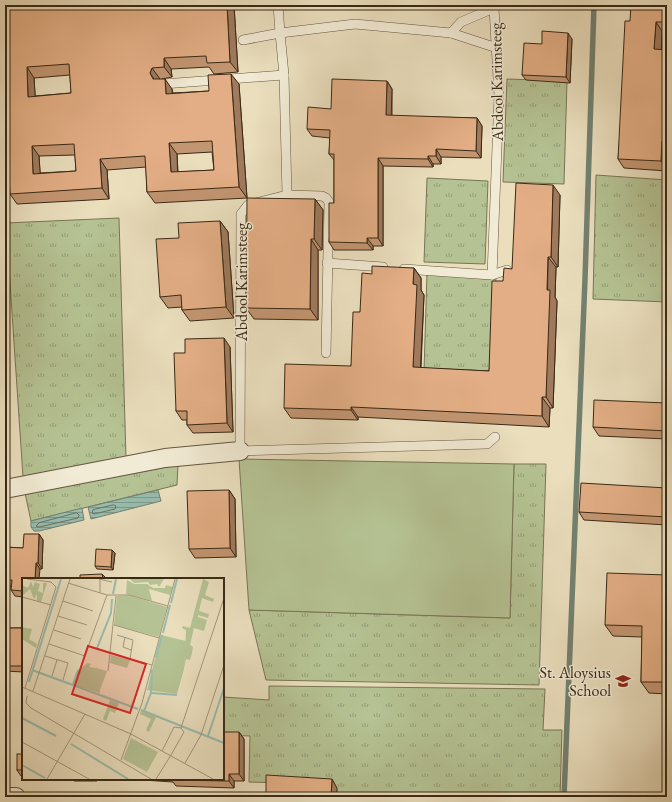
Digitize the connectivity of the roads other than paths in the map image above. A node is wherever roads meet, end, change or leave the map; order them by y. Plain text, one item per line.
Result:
1 (278, 5) edge
2 (494, 6) edge
3 (280, 33) junction
4 (452, 33) junction
5 (243, 40) dead end
6 (497, 48) junction
7 (284, 75) junction
8 (163, 84) edge
9 (287, 195) junction
10 (326, 262) junction
11 (507, 270) edge
12 (492, 276) junction
13 (326, 353) dead end
14 (495, 436) dead end
15 (240, 451) junction
16 (5, 490) edge
17 (5, 796) edge
18 (16, 797) edge

1 - 3 lane
2 - 4 lane, Abdool Karimsteeg
2 - 6 lane, Abdool Karimsteeg
3 - 4 lane
3 - 5 lane
3 - 7 lane
4 - 6 lane
6 - 12 lane, Abdool Karimsteeg
7 - 8 lane
7 - 9 lane
9 - 10 lane, Abdool Karimsteeg
9 - 15 lane, Abdool Karimsteeg
10 - 12 lane
10 - 13 lane
11 - 12 lane
14 - 15 lane
15 - 16 street
17 - 18 street

